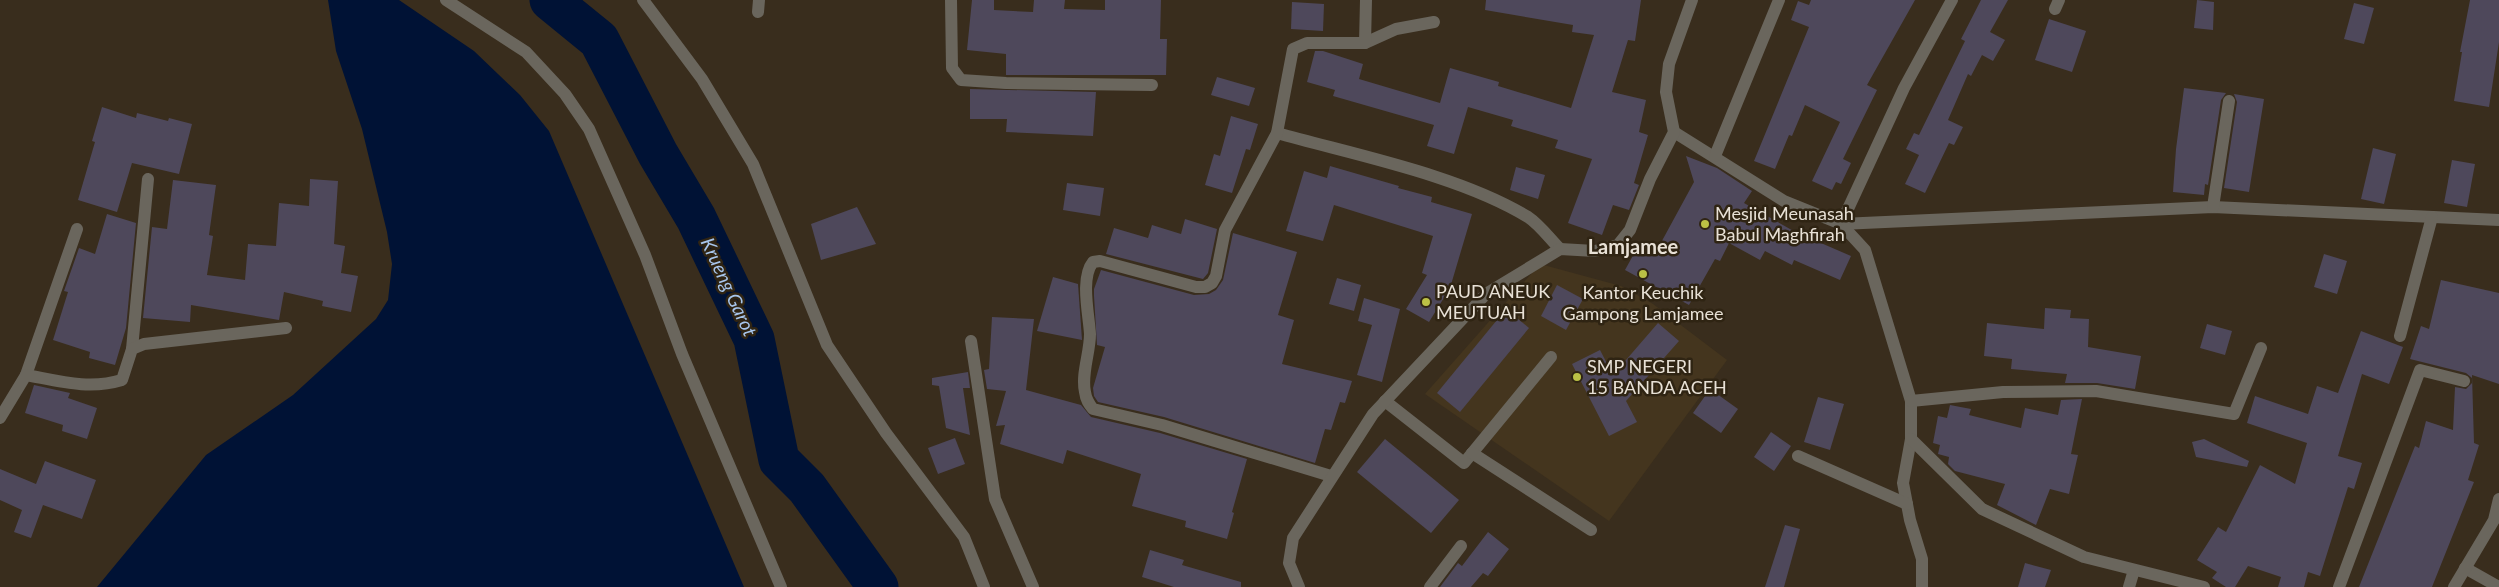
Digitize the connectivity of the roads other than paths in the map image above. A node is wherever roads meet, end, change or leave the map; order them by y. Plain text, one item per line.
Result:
1 (446, 0) edge
2 (643, 0) edge
3 (951, 0) edge
4 (1366, 0) edge
5 (1692, 0) edge
6 (1779, 0) edge
7 (1952, 0) edge
8 (1434, 22) dead end
9 (1365, 42) junction
10 (1152, 84) dead end
11 (2229, 101) dead end
12 (1674, 132) junction
13 (1277, 134) junction
14 (1715, 156) junction
15 (148, 178) dead end
16 (2213, 207) junction
17 (2432, 217) junction
18 (2499, 220) edge
19 (1841, 224) junction
20 (77, 229) dead end
21 (1560, 249) junction
22 (286, 328) dead end
23 (2400, 336) dead end
24 (971, 341) dead end
25 (2261, 348) dead end
26 (132, 349) junction
27 (1552, 357) dead end
28 (26, 375) junction
29 (2464, 381) dead end
30 (1385, 401) junction
31 (1911, 402) junction
32 (0, 418) edge
33 (1911, 439) junction
34 (1472, 452) junction
35 (1798, 456) dead end
36 (1331, 476) junction
37 (2499, 499) edge
38 (1907, 504) junction
39 (1591, 530) dead end
40 (1461, 546) dead end
41 (2465, 568) junction
42 (2134, 570) junction
43 (781, 587) edge
44 (984, 587) edge
45 (1033, 587) edge
46 (1299, 587) edge
47 (1430, 587) edge
48 (1922, 587) edge
49 (2129, 587) edge
50 (2204, 587) edge
51 (2339, 587) edge
52 (2454, 587) edge
53 (2499, 587) edge

1 - 43 street
2 - 44 street
3 - 10 street
4 - 9 street
5 - 12 street
6 - 14 street
7 - 19 street
8 - 9 street
9 - 13 street
11 - 16 street
12 - 14 street
12 - 21 street
13 - 21 street
13 - 36 street
14 - 19 street
15 - 26 street
16 - 17 street
16 - 19 street
17 - 18 street
17 - 23 street
19 - 31 street
20 - 28 street
21 - 30 street
22 - 26 street
24 - 45 street
25 - 31 street
26 - 28 street
27 - 34 street
28 - 32 street
29 - 51 street
30 - 34 street
30 - 36 street
31 - 33 street
33 - 38 street
33 - 42 street
34 - 39 street
35 - 38 street
36 - 46 street
37 - 41 street
38 - 48 street
40 - 47 street
41 - 52 street
41 - 53 street
42 - 49 street
42 - 50 street

